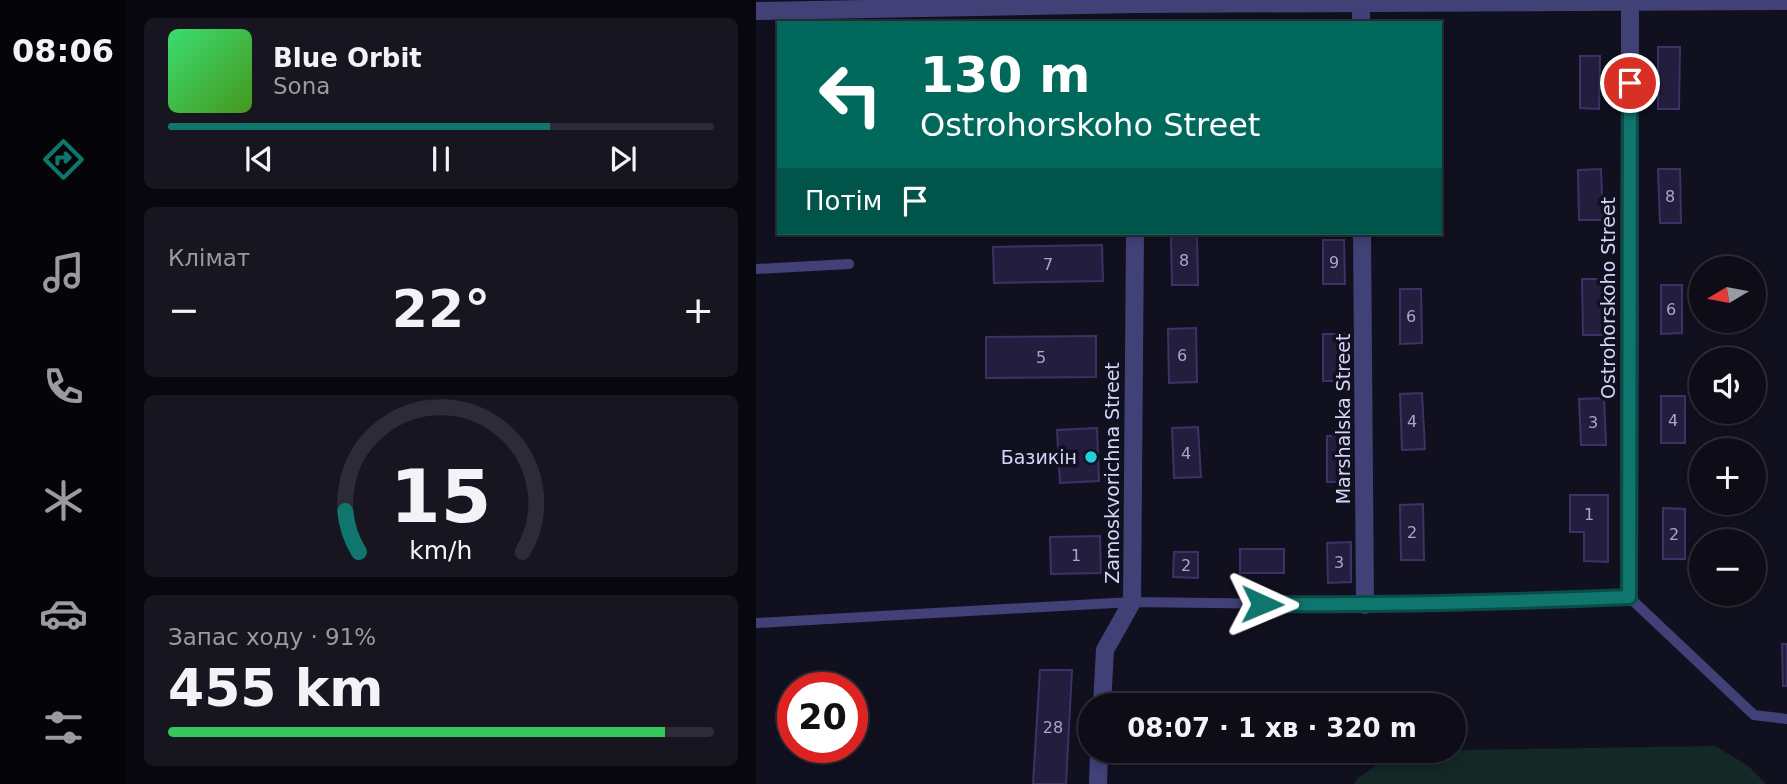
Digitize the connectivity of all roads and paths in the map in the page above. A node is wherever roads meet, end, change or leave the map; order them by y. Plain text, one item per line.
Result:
1 (1361, 1) edge
2 (1630, 1) edge
3 (1787, 1) edge
4 (1136, 2) edge
5 (813, 5) edge
6 (756, 11) edge
7 (1136, 21) edge
8 (1361, 21) edge
9 (1135, 235) edge
10 (1362, 235) edge
11 (849, 264) dead end
12 (756, 269) edge
13 (1629, 597) junction
14 (1132, 602) junction
15 (1365, 605) junction
16 (756, 623) edge
17 (1103, 693) edge
18 (1787, 719) edge
19 (1098, 763) edge
20 (1097, 784) edge

1 - 2 street
1 - 4 street
1 - 8 street
2 - 3 street
2 - 13 street, Ostrohorskoho Street
4 - 5 street
4 - 7 street
5 - 6 street
9 - 14 street, Zamoskvorichna Street
10 - 15 street, Marshalska Street
11 - 12 lane
13 - 15 lane
13 - 18 lane
14 - 15 lane
14 - 16 lane
14 - 17 street, Zamoskvorichna Street
19 - 20 street

